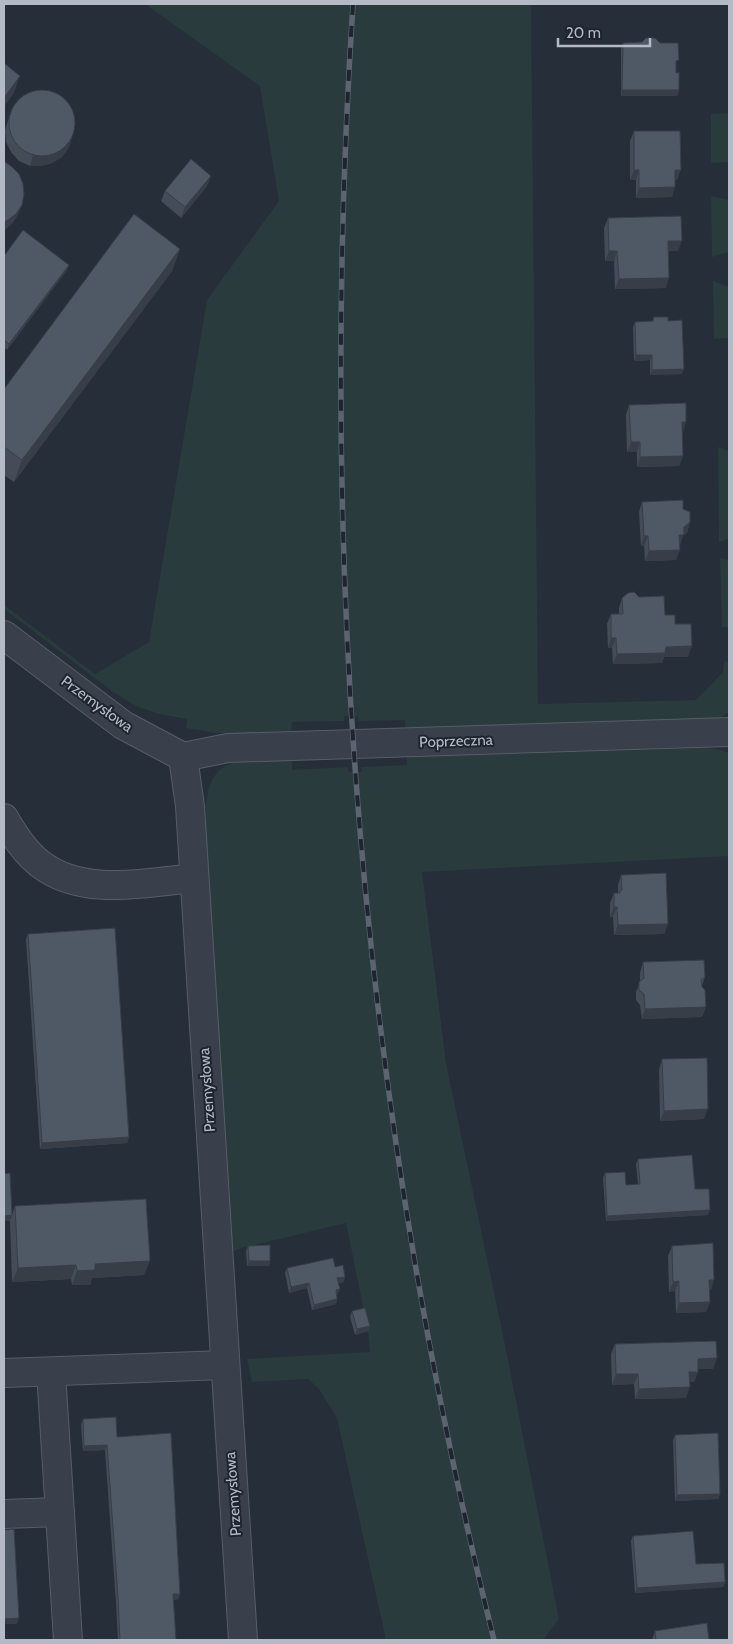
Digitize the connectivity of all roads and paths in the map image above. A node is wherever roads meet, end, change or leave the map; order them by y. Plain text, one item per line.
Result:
1 (4, 635) edge
2 (729, 732) edge
3 (183, 757) junction
4 (4, 818) edge
5 (194, 878) junction
6 (224, 1365) junction
7 (51, 1372) junction
8 (4, 1373) edge
9 (60, 1512) junction
10 (4, 1514) edge
11 (68, 1640) edge
12 (243, 1640) edge

1 - 3 street, Przemysłowa
2 - 3 street, Poprzeczna
3 - 5 street, Przemysłowa
4 - 5 street
5 - 6 street, Przemysłowa
6 - 7 street
6 - 12 street, Przemysłowa
7 - 8 street
7 - 9 street
9 - 10 street
9 - 11 street

